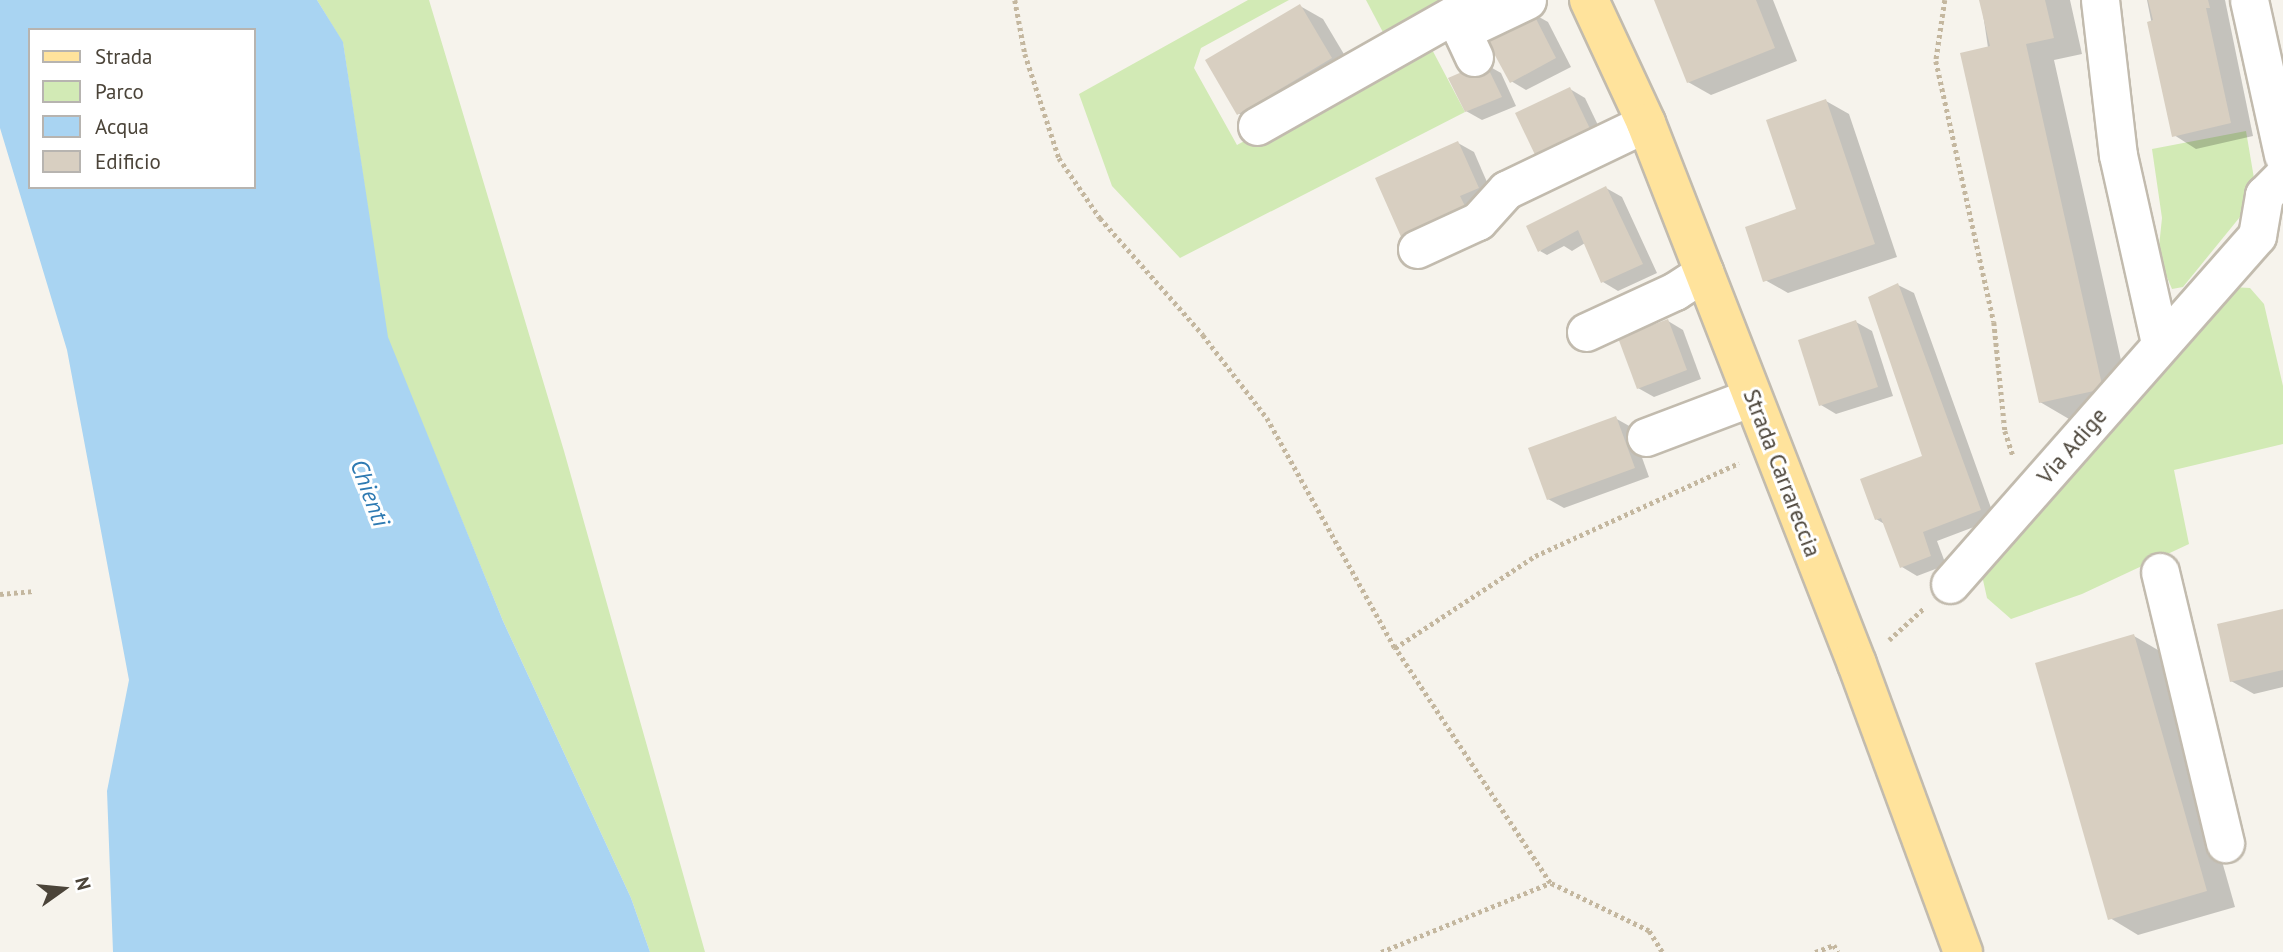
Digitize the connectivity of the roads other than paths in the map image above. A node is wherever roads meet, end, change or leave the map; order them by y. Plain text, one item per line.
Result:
1 (1480, 0) edge
2 (1527, 0) edge
3 (1589, 0) edge
4 (2100, 0) edge
5 (2249, 0) edge
6 (1474, 57) dead end
7 (1257, 126) dead end
8 (1651, 135) junction
9 (2283, 155) edge
10 (2283, 176) edge
11 (1527, 206) dead end
12 (2270, 238) edge
13 (1417, 249) dead end
14 (1704, 272) junction
15 (1586, 332) dead end
16 (2160, 343) junction
17 (1752, 397) junction
18 (1646, 437) dead end
19 (2160, 572) dead end
20 (1950, 584) road end
21 (2225, 843) dead end
22 (1963, 952) edge

1 - 7 street
2 - 6 street
3 - 8 main road, Strada Carrareccia
4 - 16 street
5 - 9 street
8 - 11 street
8 - 13 street
8 - 14 main road, Strada Carrareccia
10 - 12 street, Via Adige
12 - 16 street, Via Adige
14 - 15 street
14 - 17 main road, Strada Carrareccia
16 - 20 street, Via Adige
17 - 18 street
17 - 22 main road, Strada Carrareccia
19 - 21 street

